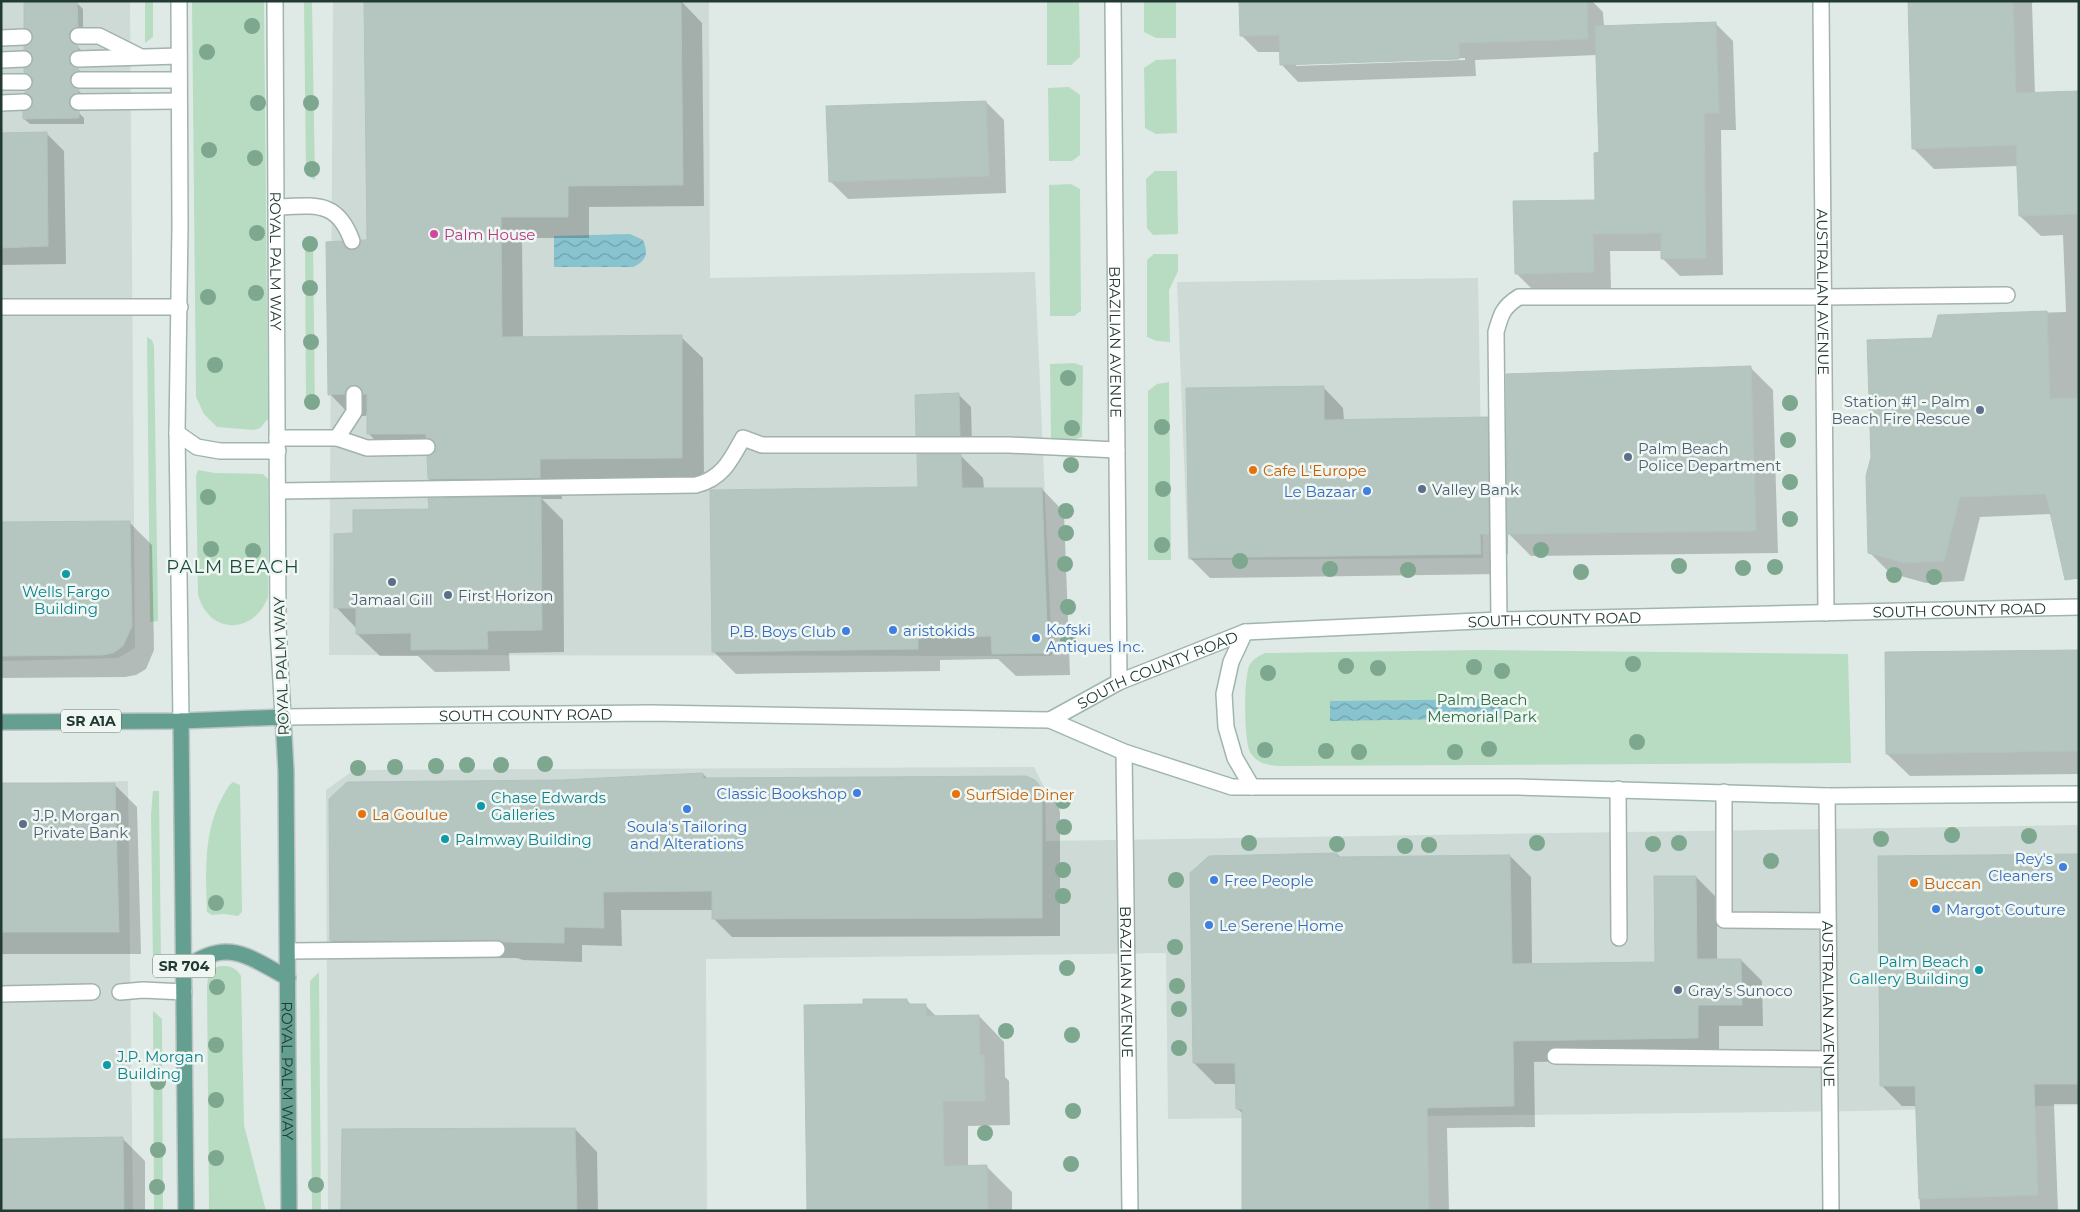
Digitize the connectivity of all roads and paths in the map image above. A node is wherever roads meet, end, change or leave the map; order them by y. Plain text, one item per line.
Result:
1 (179, 1) edge
2 (275, 1) edge
3 (1113, 1) edge
4 (1821, 1) edge
5 (78, 36) dead end
6 (24, 37) dead end
7 (1, 38) edge
8 (179, 56) junction
9 (141, 57) junction
10 (78, 59) dead end
11 (1, 60) edge
12 (24, 60) dead end
13 (79, 80) dead end
14 (179, 80) junction
15 (1, 82) edge
16 (24, 82) dead end
17 (179, 101) junction
18 (24, 102) dead end
19 (78, 102) dead end
20 (1, 103) edge
21 (276, 207) junction
22 (352, 241) dead end
23 (2007, 295) dead end
24 (1824, 297) junction
25 (1, 307) edge
26 (180, 307) junction
27 (354, 394) dead end
28 (177, 434) junction
29 (337, 438) junction
30 (277, 444) junction
31 (426, 447) dead end
32 (1118, 450) junction
33 (278, 491) junction
34 (2079, 607) edge
35 (1826, 613) junction
36 (1499, 620) junction
37 (1245, 632) junction
38 (1119, 682) junction
39 (283, 717) junction
40 (181, 720) junction
41 (1050, 720) junction
42 (1, 722) edge
43 (1124, 752) junction
44 (1252, 787) junction
45 (1618, 789) junction
46 (1724, 792) junction
47 (2079, 794) edge
48 (1826, 796) junction
49 (1828, 921) junction
50 (1619, 938) dead end
51 (497, 950) dead end
52 (288, 951) junction
53 (184, 969) junction
54 (288, 978) junction
55 (92, 992) dead end
56 (120, 992) dead end
57 (184, 992) junction
58 (1, 994) edge
59 (1555, 1056) dead end
60 (1829, 1059) junction
61 (186, 1211) edge
62 (289, 1211) edge
63 (1130, 1211) edge
64 (1830, 1211) edge

1 - 8 street
2 - 21 street, ROYAL PALM WAY
3 - 32 street, BRAZILIAN AVENUE
4 - 24 street, AUSTRALIAN AVENUE
5 - 9 street
6 - 7 street
8 - 9 street
8 - 14 street
9 - 10 street
11 - 12 street
13 - 14 street
14 - 17 street
15 - 16 street
17 - 19 street
17 - 26 street
18 - 20 street
21 - 22 street
21 - 30 street, ROYAL PALM WAY
23 - 24 street
24 - 35 street, AUSTRALIAN AVENUE
24 - 36 street
25 - 26 street
26 - 28 street
27 - 29 street
28 - 30 street
28 - 40 street
29 - 30 street
29 - 31 street
30 - 33 street, ROYAL PALM WAY
32 - 33 street
32 - 38 street, BRAZILIAN AVENUE
33 - 39 street, ROYAL PALM WAY
34 - 35 street, SOUTH COUNTY ROAD / SR A1A
35 - 36 street, SOUTH COUNTY ROAD / SR A1A
36 - 37 street, SOUTH COUNTY ROAD / SR A1A
37 - 38 street, SOUTH COUNTY ROAD / SR A1A
37 - 44 street
38 - 41 street, SOUTH COUNTY ROAD / SR A1A
39 - 40 main road, SOUTH COUNTY ROAD / SR A1A
39 - 41 street, SOUTH COUNTY ROAD / SR A1A
39 - 52 main road, ROYAL PALM WAY
40 - 42 main road, SOUTH COUNTY ROAD / SR A1A
40 - 53 main road, SR 704
41 - 43 street, SOUTH COUNTY ROAD / SR A1A
43 - 44 street, SOUTH COUNTY ROAD / SR A1A
43 - 63 street, BRAZILIAN AVENUE
44 - 45 street, SOUTH COUNTY ROAD / SR A1A
45 - 46 street, SOUTH COUNTY ROAD / SR A1A
45 - 50 street
46 - 48 street, SOUTH COUNTY ROAD / SR A1A
46 - 49 street
47 - 48 street, SOUTH COUNTY ROAD / SR A1A
48 - 49 street, AUSTRALIAN AVENUE
49 - 60 street, AUSTRALIAN AVENUE
51 - 52 street
52 - 54 main road, ROYAL PALM WAY
53 - 54 main road
53 - 57 main road, SR 704
54 - 62 main road, ROYAL PALM WAY
55 - 58 street
56 - 57 street
57 - 61 main road, SR 704
59 - 60 street
60 - 64 street, AUSTRALIAN AVENUE

